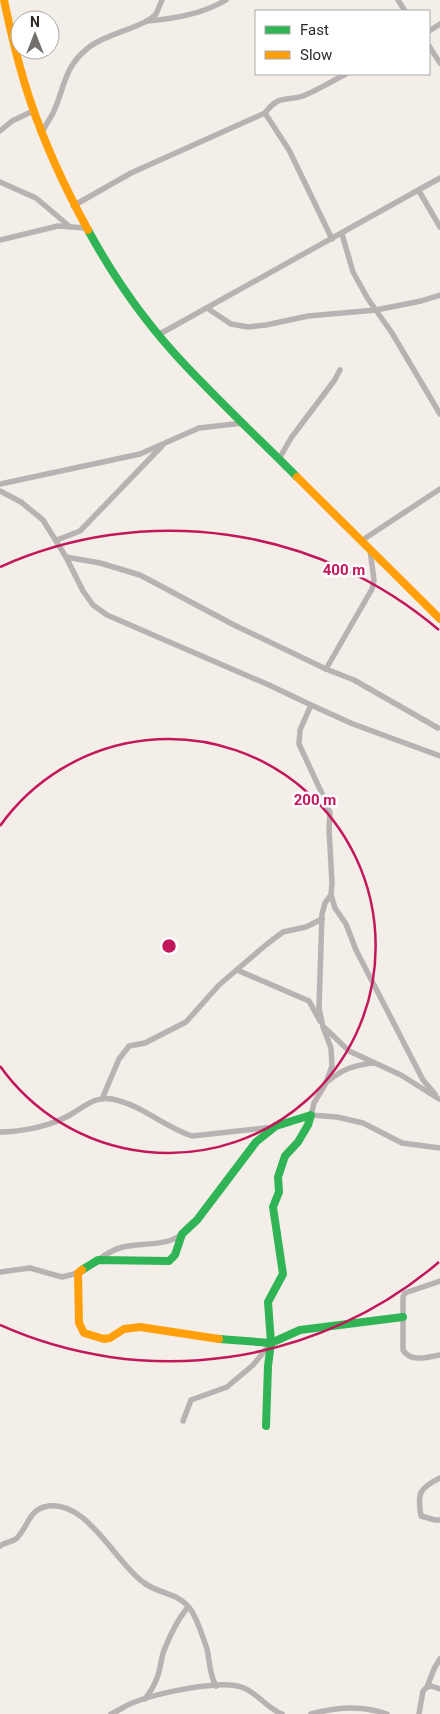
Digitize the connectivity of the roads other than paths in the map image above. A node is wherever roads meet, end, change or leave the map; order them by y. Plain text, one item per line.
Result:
1 (4, 0) edge
2 (162, 0) edge
3 (226, 0) edge
4 (146, 21) junction
5 (430, 48) edge
6 (440, 63) edge
7 (344, 75) edge
8 (33, 111) junction
9 (265, 113) junction
10 (0, 130) edge
11 (41, 134) junction
12 (440, 178) edge
13 (0, 182) edge
14 (418, 191) junction
15 (73, 206) junction
16 (70, 227) junction
17 (440, 227) edge
18 (86, 228) junction
19 (342, 234) junction
20 (332, 239) junction
21 (0, 240) edge
22 (440, 295) edge
23 (207, 308) junction
24 (376, 310) junction
25 (158, 335) junction
26 (340, 370) dead end
27 (440, 414) edge
28 (243, 422) junction
29 (164, 444) junction
30 (280, 459) junction
31 (0, 484) edge
32 (440, 489) edge
33 (0, 491) edge
34 (57, 540) junction
35 (360, 541) junction
36 (370, 550) junction
37 (66, 556) junction
38 (440, 619) edge
39 (326, 669) junction
40 (310, 705) junction
41 (438, 728) dead end
42 (440, 756) edge
43 (330, 895) junction
44 (322, 919) junction
45 (237, 970) junction
46 (323, 1027) junction
47 (375, 1063) junction
48 (326, 1083) junction
49 (102, 1099) junction
50 (440, 1099) edge
51 (310, 1115) junction
52 (276, 1126) junction
53 (0, 1132) edge
54 (440, 1148) edge
55 (182, 1234) junction
56 (98, 1260) junction
57 (0, 1272) edge
58 (78, 1272) junction
59 (440, 1281) edge
60 (403, 1317) junction
61 (271, 1343) junction
62 (440, 1355) edge
63 (183, 1421) dead end
64 (266, 1426) dead end
65 (440, 1478) edge
66 (440, 1520) edge
67 (0, 1546) edge
68 (188, 1607) junction
69 (440, 1659) edge
70 (216, 1686) junction
71 (427, 1687) junction
72 (440, 1689) edge
73 (145, 1699) junction
74 (111, 1714) edge
75 (282, 1714) edge
76 (311, 1714) edge
77 (387, 1714) edge
78 (419, 1714) edge

1 - 8 street
2 - 4 street
3 - 4 street
4 - 11 street
5 - 6 street
7 - 9 street
8 - 10 street
8 - 11 street
9 - 15 street
9 - 20 street
11 - 15 street
12 - 14 street
13 - 16 street
14 - 17 street
14 - 19 street
15 - 18 street
16 - 18 street
16 - 21 street
18 - 25 street
19 - 20 street
19 - 24 street
20 - 23 street
22 - 24 street
23 - 24 street
23 - 25 street
24 - 27 street
25 - 28 street
26 - 30 street
28 - 29 street
28 - 30 street
29 - 31 street
29 - 34 street
30 - 35 street
32 - 35 street
33 - 34 street
34 - 37 street
35 - 36 street
36 - 38 street
36 - 39 street
37 - 39 street
37 - 40 street
39 - 41 street
40 - 42 street
40 - 43 street
43 - 44 street
43 - 50 street
44 - 45 street
44 - 46 street
45 - 46 street
45 - 49 street
46 - 47 street
46 - 48 street
47 - 48 street
47 - 50 street
48 - 51 street
49 - 52 street
49 - 53 street
51 - 52 street
51 - 54 street
51 - 61 street
52 - 55 street
55 - 56 street
55 - 56 street
56 - 58 street
57 - 58 street
58 - 61 street
59 - 60 street
60 - 61 street
60 - 62 street
61 - 63 street
61 - 64 street
65 - 66 street
67 - 68 street
68 - 70 street
68 - 73 street
69 - 71 street
70 - 73 street
70 - 75 street
71 - 72 street
71 - 78 street
73 - 74 street
76 - 77 street

